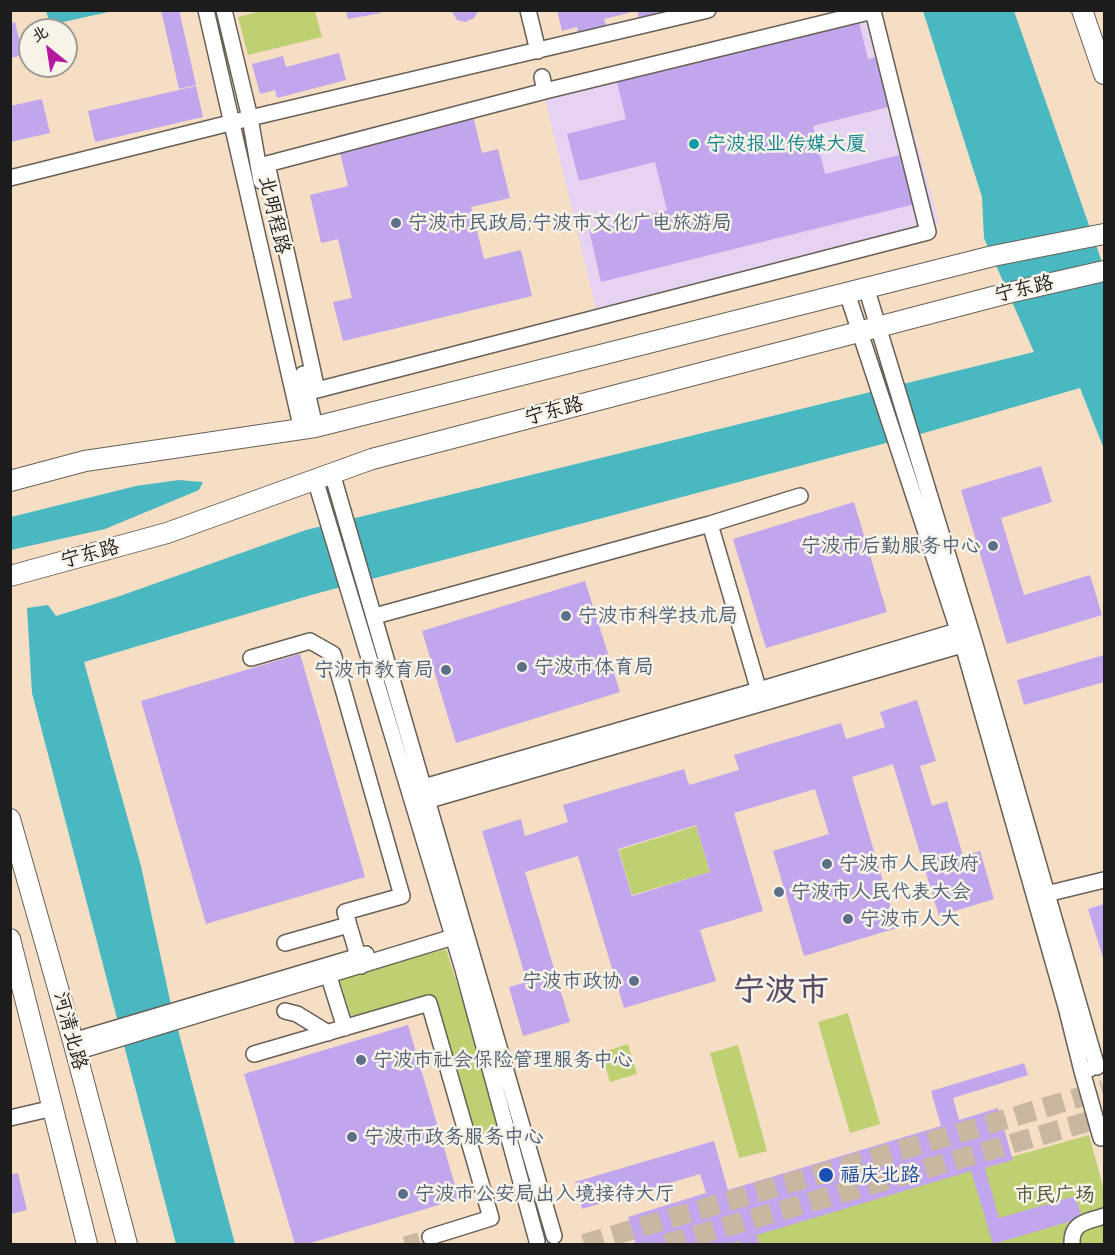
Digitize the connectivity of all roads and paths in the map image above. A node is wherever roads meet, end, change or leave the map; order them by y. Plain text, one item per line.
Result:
1 (206, 10) edge
2 (224, 10) edge
3 (528, 10) edge
4 (708, 10) edge
5 (1082, 10) edge
6 (538, 51) junction
7 (1104, 74) edge
8 (543, 84) joint
9 (250, 118) junction
10 (232, 123) junction
11 (10, 178) edge
12 (1097, 236) edge
13 (1104, 271) edge
14 (857, 290) junction
15 (879, 326) junction
16 (859, 332) junction
17 (308, 428) junction
18 (324, 476) junction
19 (10, 481) edge
20 (800, 496) dead end
21 (710, 524) junction
22 (10, 576) edge
23 (375, 616) junction
24 (966, 636) junction
25 (251, 658) dead end
26 (761, 697) junction
27 (419, 796) junction
28 (12, 830) edge
29 (1104, 880) edge
30 (1041, 895) junction
31 (348, 925) junction
32 (458, 930) junction
33 (10, 939) edge
34 (285, 943) dead end
35 (359, 962) junction
36 (329, 976) junction
37 (285, 1011) dead end
38 (345, 1028) junction
39 (328, 1033) junction
40 (74, 1046) junction
41 (254, 1054) dead end
42 (1095, 1068) edge
43 (53, 1107) junction
44 (10, 1118) edge
45 (1103, 1141) edge
46 (1104, 1216) edge
47 (430, 1237) tunnel mouth
48 (556, 1240) edge
49 (531, 1243) edge
50 (87, 1245) edge
51 (127, 1245) edge
52 (1072, 1245) edge

1 - 10 street, 北明程路
2 - 9 street, 北明程路
3 - 6 street
4 - 6 street
5 - 7 main road
6 - 9 street
8 - 8 street
9 - 10 street
9 - 17 street, 北明程路
10 - 11 street
10 - 17 street, 北明程路
12 - 14 main road, 宁东路
13 - 15 main road, 宁东路
14 - 15 street
14 - 16 street
14 - 17 main road, 宁东路
15 - 16 main road, 宁东路
15 - 24 street
16 - 18 main road, 宁东路
16 - 24 street
17 - 19 main road, 宁东路
18 - 22 main road, 宁东路
18 - 23 street
18 - 27 street
20 - 21 street
21 - 23 street
21 - 26 street
23 - 27 street
24 - 26 street
24 - 30 street
25 - 31 street
26 - 27 street
27 - 32 street
28 - 40 main road, 河清北路
29 - 30 street
30 - 42 street
31 - 34 street
31 - 35 street
32 - 35 street
32 - 48 street
32 - 49 street
33 - 43 main road, 河清北路
35 - 36 street
35 - 40 street
36 - 38 street
36 - 40 street
37 - 39 street
38 - 39 street
38 - 47 street
39 - 41 street
40 - 51 main road, 河清北路
42 - 45 street
43 - 44 street
43 - 50 main road, 河清北路
46 - 52 street
48 - 49 street

